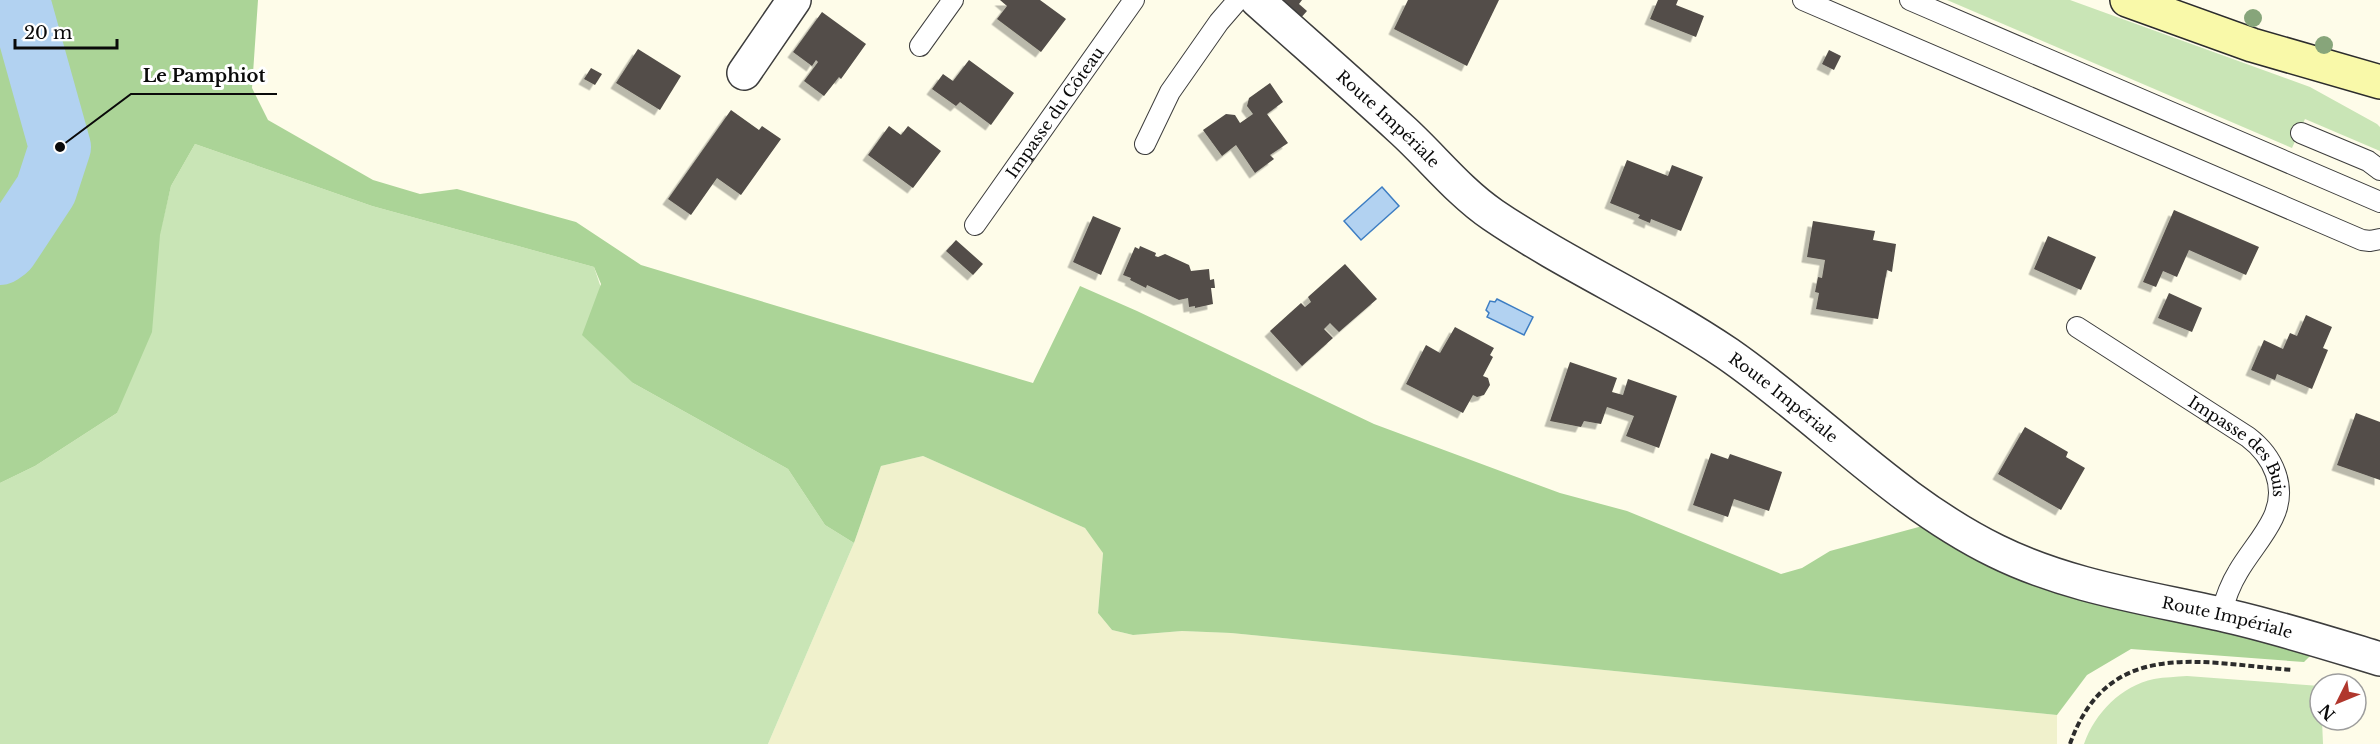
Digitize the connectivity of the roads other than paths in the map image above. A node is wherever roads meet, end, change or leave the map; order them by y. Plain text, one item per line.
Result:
1 (793, 0) edge
2 (953, 0) edge
3 (1134, 0) edge
4 (1238, 0) edge
5 (1257, 0) edge
6 (1803, 0) edge
7 (1910, 0) edge
8 (2127, 0) edge
9 (2252, 45) junction
10 (920, 46) dead end
11 (744, 73) dead end
12 (2380, 82) edge
13 (2380, 102) edge
14 (2301, 133) dead end
15 (1145, 144) dead end
16 (2380, 170) edge
17 (2380, 202) edge
18 (975, 225) dead end
19 (2380, 239) edge
20 (2077, 327) dead end
21 (2221, 614) junction
22 (2380, 660) edge

1 - 11 street
2 - 10 lane
3 - 18 lane, Impasse du Côteau
4 - 15 lane
5 - 21 street, Route Impériale
6 - 19 lane
7 - 17 lane
8 - 9 main road
9 - 12 main road
9 - 13 main road
14 - 16 lane
20 - 21 lane, Impasse des Buis
21 - 22 street, Route Impériale

